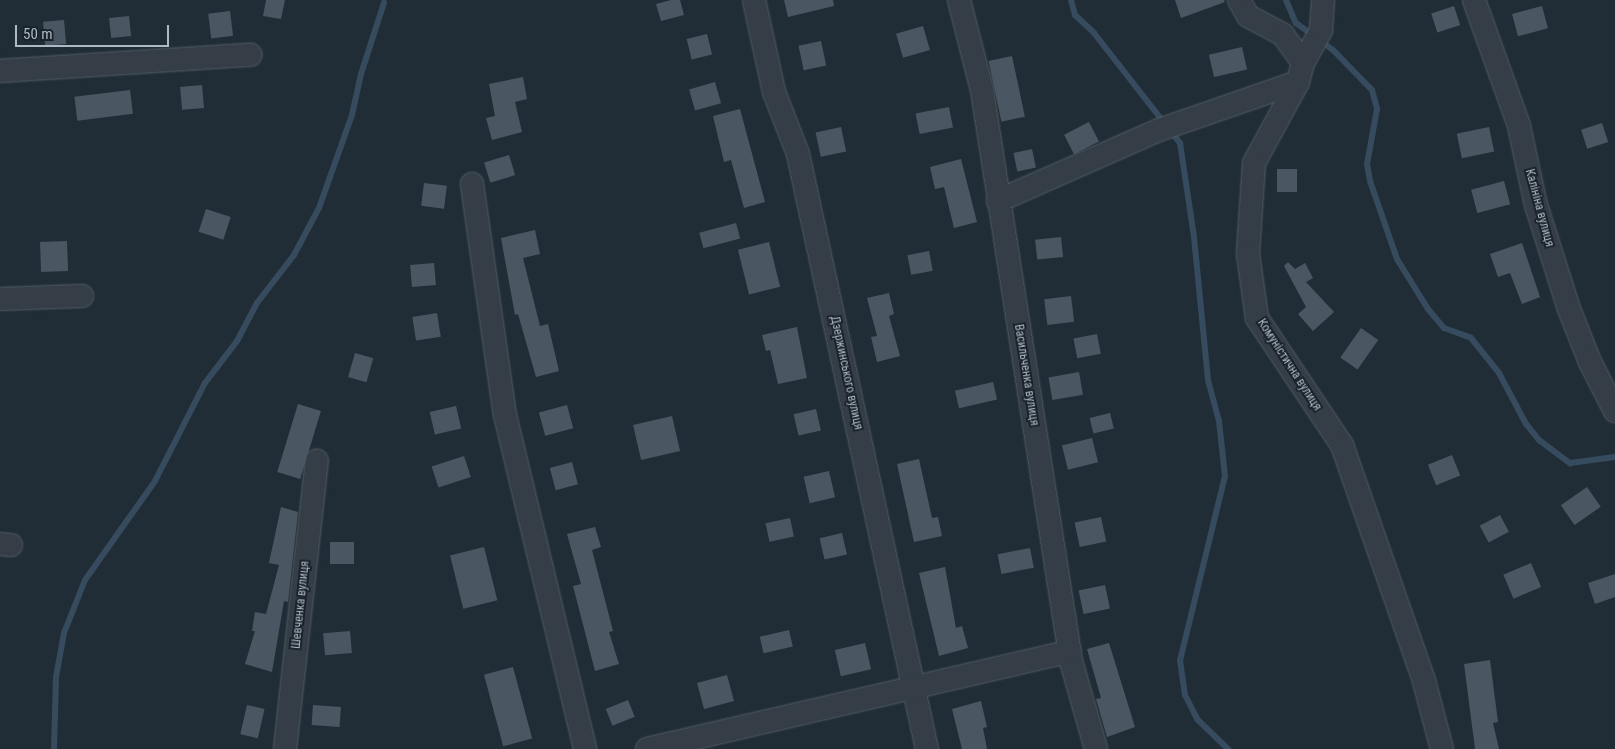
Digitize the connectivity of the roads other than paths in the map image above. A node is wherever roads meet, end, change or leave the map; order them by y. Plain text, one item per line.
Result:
1 (754, 0) edge
2 (959, 0) edge
3 (1239, 0) edge
4 (1323, 0) edge
5 (1474, 0) edge
6 (250, 55) dead end
7 (1309, 55) junction
8 (0, 71) edge
9 (472, 184) dead end
10 (998, 201) junction
11 (82, 296) dead end
12 (0, 299) edge
13 (1615, 411) edge
14 (317, 461) dead end
15 (1070, 651) junction
16 (914, 688) junction
17 (285, 749) edge
18 (585, 749) edge
19 (647, 749) edge
20 (927, 749) edge
21 (1096, 749) edge
22 (1442, 749) edge

1 - 16 street, Дзержинського вулиця
2 - 10 street, Васильченка вулиця
3 - 7 street
4 - 7 street
5 - 13 street, Калініна вулиця
6 - 8 street
7 - 10 street
7 - 22 street, Комуністична вулиця
9 - 18 street
10 - 15 street, Васильченка вулиця
11 - 12 street
14 - 17 street, Шевченка вулиця
15 - 16 street
15 - 21 street, Васильченка вулиця
16 - 19 street
16 - 20 street, Дзержинського вулиця

